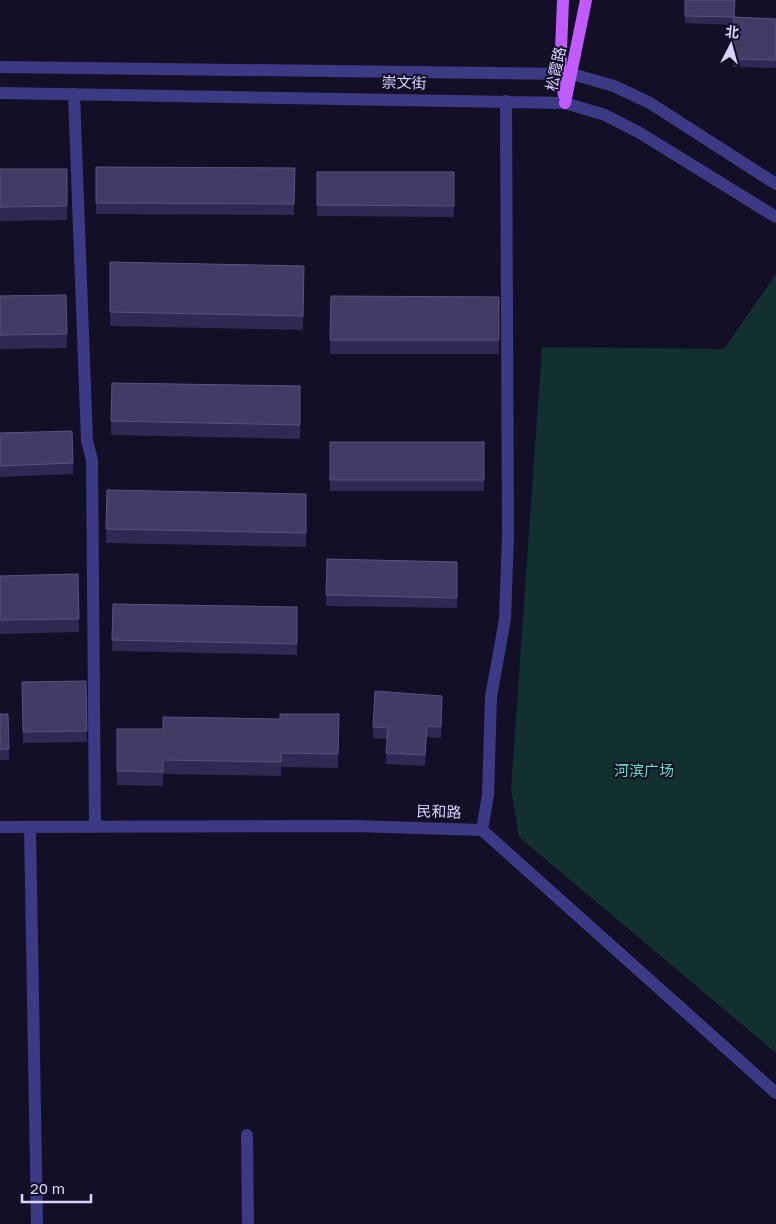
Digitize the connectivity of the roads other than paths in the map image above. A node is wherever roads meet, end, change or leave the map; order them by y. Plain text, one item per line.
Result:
1 (562, 0) edge
2 (586, 0) edge
3 (0, 66) edge
4 (566, 74) junction
5 (0, 93) edge
6 (74, 94) junction
7 (506, 101) junction
8 (565, 103) junction
9 (776, 184) edge
10 (776, 218) edge
11 (95, 826) junction
12 (0, 827) edge
13 (30, 828) junction
14 (482, 830) junction
15 (776, 1094) edge
16 (247, 1135) dead end
17 (37, 1224) edge
18 (248, 1224) edge

1 - 4 main road, 松霞路
2 - 4 main road, 松霞路
3 - 4 street, 崇文街
4 - 8 main road, 松霞路
4 - 9 street, 崇文街
5 - 6 street, 崇文街
6 - 7 street, 崇文街
6 - 11 street
7 - 8 street, 崇文街
7 - 14 street
8 - 10 street, 崇文街
11 - 13 street, 民和路
11 - 14 street, 民和路
12 - 13 street, 民和路
13 - 17 street
14 - 15 street, 民和路
16 - 18 street

